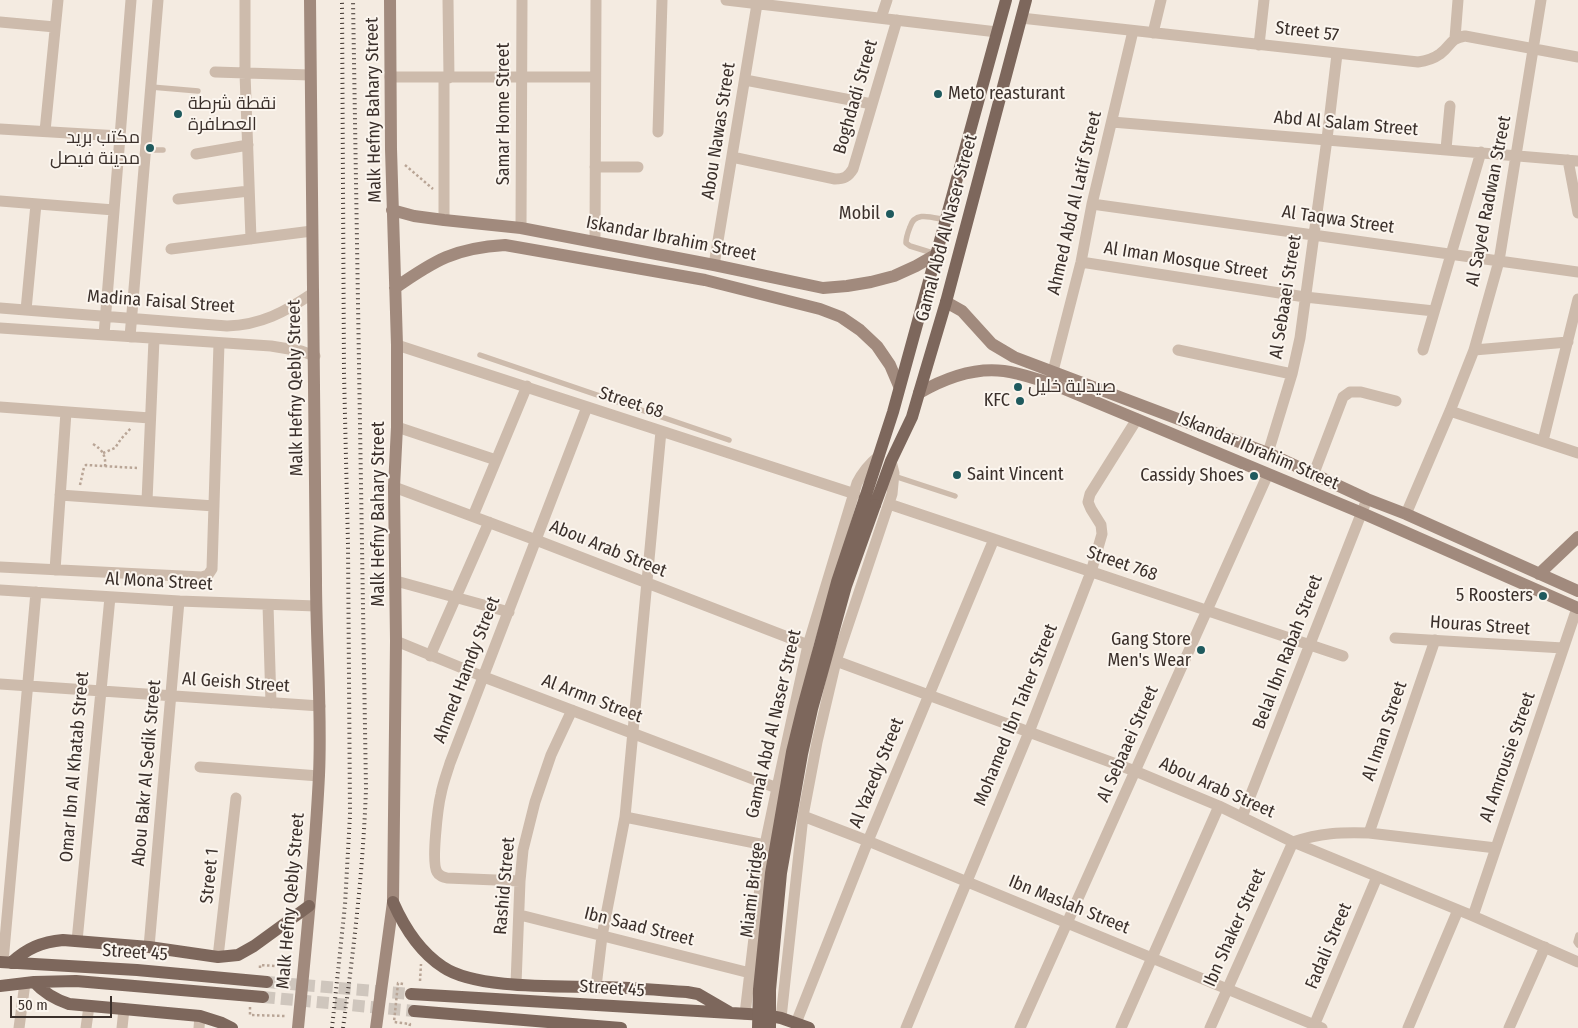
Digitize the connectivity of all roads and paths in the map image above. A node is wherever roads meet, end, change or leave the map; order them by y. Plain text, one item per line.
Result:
1 (58, 0) edge
2 (131, 0) edge
3 (158, 0) edge
4 (245, 0) edge
5 (310, 0) edge
6 (390, 0) edge
7 (448, 0) edge
8 (522, 0) edge
9 (596, 0) edge
10 (662, 0) edge
11 (726, 0) edge
12 (887, 0) edge
13 (1006, 0) edge
14 (1026, 0) edge
15 (1161, 0) edge
16 (1264, 0) edge
17 (1458, 0) edge
18 (1541, 0) edge
19 (758, 4) junction
20 (881, 18) junction
21 (1021, 18) junction
22 (897, 20) junction
23 (0, 22) edge
24 (55, 27) junction
25 (1133, 31) junction
26 (997, 32) junction
27 (1153, 33) junction
28 (1454, 38) junction
29 (1259, 44) junction
30 (1534, 48) junction
31 (1337, 54) junction
32 (1578, 57) edge
33 (215, 72) dead end
34 (245, 73) junction
35 (310, 75) junction
36 (390, 77) junction
37 (595, 77) junction
38 (447, 78) junction
39 (522, 78) junction
40 (745, 80) junction
41 (150, 87) junction
42 (198, 91) dead end
43 (872, 104) junction
44 (1450, 106) dead end
45 (1112, 122) junction
46 (0, 129) edge
47 (45, 132) junction
48 (658, 132) dead end
49 (120, 136) junction
50 (1327, 139) junction
51 (248, 145) junction
52 (1446, 149) junction
53 (146, 150) junction
54 (163, 150) dead end
55 (391, 150) junction
56 (1481, 152) junction
57 (196, 154) dead end
58 (1516, 156) junction
59 (732, 157) junction
60 (1573, 160) edge
61 (595, 167) junction
62 (638, 167) dead end
63 (249, 191) junction
64 (444, 196) junction
65 (178, 199) dead end
66 (0, 201) edge
67 (36, 204) junction
68 (1092, 204) junction
69 (114, 210) junction
70 (392, 210) junction
71 (1578, 213) edge
72 (444, 220) junction
73 (946, 220) junction
74 (505, 226) junction
75 (521, 228) junction
76 (312, 231) junction
77 (1314, 235) junction
78 (251, 239) junction
79 (595, 242) junction
80 (505, 245) junction
81 (172, 250) dead end
82 (937, 254) junction
83 (1450, 254) junction
84 (1499, 261) junction
85 (1082, 262) junction
86 (714, 265) junction
87 (1578, 272) edge
88 (395, 288) junction
89 (312, 293) junction
90 (1305, 297) junction
91 (1578, 299) edge
92 (946, 302) junction
93 (0, 308) edge
94 (26, 310) junction
95 (1434, 311) junction
96 (105, 316) junction
97 (132, 319) junction
98 (0, 328) edge
99 (104, 335) junction
100 (130, 337) junction
101 (154, 338) junction
102 (1568, 342) junction
103 (219, 343) junction
104 (397, 345) junction
105 (1178, 350) dead end
106 (1423, 350) dead end
107 (1474, 350) junction
108 (480, 355) dead end
109 (315, 356) junction
110 (1292, 374) junction
111 (1051, 378) junction
112 (536, 384) junction
113 (899, 386) junction
114 (919, 393) junction
115 (1396, 401) dead end
116 (0, 406) edge
117 (587, 407) junction
118 (1450, 411) junction
119 (66, 412) junction
120 (146, 418) junction
121 (1137, 419) junction
122 (685, 426) junction
123 (397, 427) junction
124 (660, 431) junction
125 (681, 438) junction
126 (728, 440) dead end
127 (1543, 441) junction
128 (93, 444) dead end
129 (103, 453) junction
130 (1268, 453) junction
131 (1578, 453) edge
132 (886, 459) junction
133 (496, 460) junction
134 (105, 467) junction
135 (148, 469) junction
136 (1268, 474) junction
137 (1314, 474) junction
138 (894, 476) junction
139 (394, 487) junction
140 (60, 495) junction
141 (78, 496) junction
142 (955, 496) dead end
143 (865, 499) junction
144 (1367, 499) junction
145 (147, 501) junction
146 (889, 504) junction
147 (214, 506) junction
148 (1362, 513) junction
149 (1406, 514) junction
150 (473, 516) junction
151 (489, 522) junction
152 (1578, 537) edge
153 (994, 539) junction
154 (536, 540) junction
155 (0, 567) edge
156 (55, 570) junction
157 (1091, 572) junction
158 (1539, 574) junction
159 (396, 581) junction
160 (646, 584) junction
161 (0, 590) edge
162 (1578, 591) edge
163 (36, 592) junction
164 (110, 597) junction
165 (455, 598) junction
166 (179, 601) junction
167 (268, 605) junction
168 (316, 606) junction
169 (1578, 608) edge
170 (1207, 611) junction
171 (509, 612) junction
172 (1395, 638) dead end
173 (1435, 640) junction
174 (396, 641) junction
175 (1310, 645) junction
176 (808, 646) junction
177 (1563, 648) junction
178 (430, 656) junction
179 (1343, 656) dead end
180 (836, 661) junction
181 (484, 676) junction
182 (0, 684) edge
183 (28, 686) junction
184 (100, 692) junction
185 (928, 695) junction
186 (171, 696) junction
187 (271, 704) junction
188 (320, 706) junction
189 (572, 710) junction
190 (1030, 732) junction
191 (633, 733) junction
192 (200, 767) dead end
193 (1135, 772) junction
194 (319, 776) junction
195 (777, 788) junction
196 (236, 798) dead end
197 (1219, 806) junction
198 (803, 816) junction
199 (625, 817) junction
200 (1242, 817) junction
201 (1369, 833) junction
202 (868, 841) junction
203 (1293, 842) junction
204 (765, 845) junction
205 (1496, 848) junction
206 (1377, 877) junction
207 (520, 881) junction
208 (966, 882) junction
209 (393, 902) junction
210 (309, 906) junction
211 (1458, 910) junction
212 (520, 914) junction
213 (1473, 916) junction
214 (1067, 923) junction
215 (1578, 935) edge
216 (602, 936) junction
217 (77, 941) junction
218 (1578, 945) edge
219 (149, 947) junction
220 (1545, 947) junction
221 (218, 957) junction
222 (1152, 958) junction
223 (5, 962) edge
224 (1578, 962) edge
225 (260, 965) dead end
226 (304, 968) junction
227 (750, 973) junction
228 (29, 982) junction
229 (267, 982) tunnel mouth
230 (398, 983) dead end
231 (516, 984) junction
232 (0, 986) edge
233 (596, 986) junction
234 (1227, 989) junction
235 (411, 994) tunnel mouth
236 (263, 997) tunnel mouth
237 (89, 1006) junction
238 (124, 1009) junction
239 (414, 1011) tunnel mouth
240 (731, 1014) junction
241 (745, 1014) junction
242 (250, 1015) dead end
243 (781, 1018) junction
244 (199, 1022) edge
245 (299, 1022) edge
246 (796, 1023) junction
247 (1317, 1027) edge
248 (19, 1028) edge
249 (86, 1028) edge
250 (122, 1028) edge
251 (232, 1028) edge
252 (376, 1028) edge
253 (409, 1028) edge
254 (621, 1028) edge
255 (758, 1028) edge
256 (770, 1028) edge
257 (809, 1028) edge
258 (906, 1028) edge
259 (1020, 1028) edge
260 (1121, 1028) edge
261 (1210, 1028) edge
262 (1408, 1028) edge
263 (1510, 1028) edge

1 - 24 street
2 - 49 street
3 - 41 street
4 - 34 street
5 - 35 street, Malk Hefny Qebly Street
6 - 36 street, Malk Hefny Bahary Street
7 - 38 street
8 - 39 street, Samar Home Street
9 - 37 street
10 - 48 street
11 - 19 street
12 - 20 street
13 - 26 main road, Gamal Abd Al Naser Street
14 - 21 main road, Gamal Abd Al Naser Street
15 - 27 street
16 - 29 street
17 - 28 street
18 - 30 street, Al Sayed Radwan Street
19 - 20 street
19 - 40 street, Abou Nawas Street
20 - 22 street
21 - 25 street, Street 57
21 - 92 main road, Gamal Abd Al Naser Street
22 - 26 street
22 - 43 street, Boghdadi Street
23 - 24 street
24 - 47 street
25 - 27 street, Street 57
25 - 45 street, Ahmed Abd Al Latif Street
26 - 73 main road, Gamal Abd Al Naser Street
27 - 29 street, Street 57
28 - 30 street
28 - 31 street, Street 57
29 - 31 street, Street 57
30 - 32 street
30 - 58 street, Al Sayed Radwan Street
31 - 50 street, Al Sebaaei Street
33 - 34 street
34 - 35 street
34 - 51 street
35 - 76 street, Malk Hefny Qebly Street
36 - 38 street
36 - 55 street, Malk Hefny Bahary Street
37 - 39 street
37 - 61 street
38 - 39 street
38 - 64 street
39 - 75 street, Samar Home Street
40 - 43 street
40 - 59 street, Abou Nawas Street
41 - 42 lane
41 - 53 street
43 - 59 street, Boghdadi Street
44 - 52 street
45 - 50 street, Abd Al Salam Street
45 - 68 street, Ahmed Abd Al Latif Street
46 - 47 street
47 - 49 street
49 - 69 street
50 - 52 street, Abd Al Salam Street
50 - 77 street, Al Sebaaei Street
51 - 57 street
51 - 63 street
52 - 56 street, Abd Al Salam Street
53 - 54 lane
53 - 97 street
55 - 64 path
55 - 70 street, Malk Hefny Bahary Street
56 - 58 street, Abd Al Salam Street
56 - 83 street
58 - 60 street, Abd Al Salam Street
58 - 84 street, Al Sayed Radwan Street
59 - 86 street, Abou Nawas Street
60 - 71 street
61 - 62 street
61 - 79 street
63 - 65 street
63 - 78 street
64 - 72 street
66 - 67 street
67 - 69 street
67 - 94 street
68 - 77 street, Al Taqwa Street
68 - 85 street, Ahmed Abd Al Latif Street
69 - 96 street
70 - 72 street, Iskandar Ibrahim Street
70 - 88 street, Malk Hefny Bahary Street
72 - 74 street, Iskandar Ibrahim Street
73 - 82 main road, Gamal Abd Al Naser Street
73 - 82 lane
74 - 75 street, Iskandar Ibrahim Street
74 - 80 street
75 - 79 street, Iskandar Ibrahim Street
76 - 78 street
76 - 89 street, Malk Hefny Qebly Street
77 - 83 street, Al Taqwa Street
77 - 90 street, Al Sebaaei Street
78 - 81 street
79 - 86 street, Iskandar Ibrahim Street
80 - 88 street, Iskandar Ibrahim Street
80 - 113 street, Iskandar Ibrahim Street
82 - 86 street, Iskandar Ibrahim Street
82 - 113 main road, Gamal Abd Al Naser Street
83 - 84 street, Al Taqwa Street
83 - 95 street
84 - 87 street, Al Taqwa Street
84 - 107 street, Al Sayed Radwan Street
85 - 90 street, Al Iman Mosque Street
85 - 111 street, Ahmed Abd Al Latif Street
88 - 104 street, Malk Hefny Bahary Street
89 - 97 street, Madina Faisal Street
89 - 109 street, Malk Hefny Qebly Street
90 - 95 street, Al Iman Mosque Street
90 - 110 street, Al Sebaaei Street
91 - 102 street
92 - 111 street, Iskandar Ibrahim Street
92 - 114 main road, Gamal Abd Al Naser Street
93 - 94 street, Madina Faisal Street
94 - 96 street, Madina Faisal Street
95 - 106 street
96 - 97 street, Madina Faisal Street
96 - 99 street
97 - 100 street
98 - 99 street, Madina Faisal Street
99 - 100 street, Madina Faisal Street
100 - 101 street, Madina Faisal Street
101 - 103 street, Madina Faisal Street
101 - 120 street
102 - 107 street
102 - 127 street
103 - 109 street, Madina Faisal Street
103 - 147 street
104 - 112 street, Street 68
104 - 123 street, Malk Hefny Bahary Street
105 - 110 street
107 - 118 street, Al Sayed Radwan Street
108 - 112 lane
109 - 168 street, Malk Hefny Qebly Street
110 - 130 street, Al Sebaaei Street
111 - 114 street, Iskandar Ibrahim Street
111 - 121 street, Iskandar Ibrahim Street
111 - 130 street, Iskandar Ibrahim Street
112 - 117 street, Street 68
112 - 122 lane
112 - 133 street
113 - 132 main road, Gamal Abd Al Naser Street
114 - 132 main road, Gamal Abd Al Naser Street
115 - 137 street
116 - 119 street
117 - 124 street, Street 68
117 - 154 street, Ahmed Hamdy Street
118 - 127 street
118 - 149 street, Al Sayed Radwan Street
119 - 120 street
119 - 140 street
120 - 129 path
120 - 135 street
121 - 136 street, Iskandar Ibrahim Street
121 - 157 street, Mohamed Ibn Taher Street
122 - 125 lane
122 - 126 lane
123 - 133 street
123 - 139 street, Malk Hefny Bahary Street
124 - 125 street, Street 68
124 - 160 street
125 - 143 street, Street 68
127 - 131 street
128 - 129 path
129 - 134 path
130 - 137 street, Iskandar Ibrahim Street
132 - 138 street, Gamal Abd Al Naser Street
132 - 143 main road, Gamal Abd Al Naser Street
132 - 143 street, Gamal Abd Al Naser Street
133 - 150 street
134 - 135 path
134 - 141 path
135 - 145 street
136 - 148 street, Iskandar Ibrahim Street
136 - 170 street, Al Sebaaei Street
137 - 144 street, Iskandar Ibrahim Street
138 - 142 lane
138 - 146 street, Gamal Abd Al Naser Street
139 - 150 street, Abou Arab Street
139 - 159 street, Malk Hefny Bahary Street
140 - 141 street
140 - 156 street
141 - 145 street
143 - 176 street, Gamal Abd Al Naser Street
143 - 255 main road, Miami Bridge, bridge
143 - 256 main road, Miami Bridge, bridge
144 - 148 street, Belal Ibn Rabah Street
144 - 149 street, Iskandar Ibrahim Street
145 - 147 street
146 - 153 street, Street 768
146 - 180 street, Gamal Abd Al Naser Street
147 - 156 street
148 - 169 street, Iskandar Ibrahim Street
148 - 175 street, Belal Ibn Rabah Street
149 - 158 street, Iskandar Ibrahim Street
150 - 151 street, Abou Arab Street
151 - 154 street, Abou Arab Street
151 - 165 street
152 - 158 street
153 - 157 street, Street 768
153 - 185 street, Al Yazedy Street
154 - 160 street, Abou Arab Street
154 - 171 street, Ahmed Hamdy Street
155 - 156 street
157 - 170 street, Street 768
157 - 190 street, Mohamed Ibn Taher Street
158 - 162 street, Iskandar Ibrahim Street
159 - 165 street
159 - 174 street, Malk Hefny Bahary Street
160 - 176 street, Abou Arab Street
160 - 191 street
161 - 163 street, Al Mona Street
163 - 164 street, Al Mona Street
163 - 183 street
164 - 166 street, Al Mona Street
164 - 184 street, Omar Ibn Al Khatab Street
165 - 171 street
165 - 178 street
166 - 167 street, Al Mona Street
166 - 186 street, Abou Bakr Al Sedik Street
167 - 168 street, Al Mona Street
167 - 187 street
168 - 188 street, Malk Hefny Qebly Street
169 - 177 street, Al Amrousie Street
170 - 175 street, Street 768
170 - 193 street, Al Sebaaei Street
171 - 181 street, Ahmed Hamdy Street
172 - 173 street, Houras Street
173 - 177 street, Houras Street
173 - 201 street, Al Iman Street
174 - 178 street, Al Armn Street
174 - 209 street, Malk Hefny Bahary Street
175 - 179 street, Street 768
175 - 200 street, Belal Ibn Rabah Street
176 - 195 street, Gamal Abd Al Naser Street
177 - 205 street, Al Amrousie Street
178 - 181 street, Al Armn Street
180 - 185 street, Abou Arab Street
180 - 198 street, Gamal Abd Al Naser Street
181 - 189 street, Al Armn Street
181 - 207 street, Ahmed Hamdy Street
182 - 183 street, Al Geish Street
183 - 184 street, Al Geish Street
183 - 223 street
184 - 186 street, Al Geish Street
184 - 217 street, Omar Ibn Al Khatab Street
185 - 190 street, Abou Arab Street
185 - 202 street, Al Yazedy Street
186 - 187 street, Al Geish Street
186 - 219 street, Abou Bakr Al Sedik Street
187 - 188 street, Al Geish Street
188 - 194 street, Malk Hefny Qebly Street
189 - 191 street, Al Armn Street
189 - 207 street, Rashid Street
190 - 193 street, Abou Arab Street
190 - 208 street, Mohamed Ibn Taher Street
191 - 195 street, Al Armn Street
191 - 199 street
192 - 194 street
193 - 197 street, Abou Arab Street
193 - 214 street, Al Sebaaei Street
194 - 210 street, Malk Hefny Qebly Street
195 - 204 street, Gamal Abd Al Naser Street
196 - 221 street, Street 1
197 - 200 street, Abou Arab Street
197 - 222 street
198 - 202 street, Ibn Maslah Street
198 - 243 street, Gamal Abd Al Naser Street
199 - 204 street
199 - 216 street
200 - 203 street, Abou Arab Street
201 - 203 street
201 - 205 street
202 - 208 street, Ibn Maslah Street
202 - 246 street, Al Yazedy Street
203 - 206 street, Abou Arab Street
203 - 234 street, Ibn Shaker Street
204 - 227 street, Gamal Abd Al Naser Street
205 - 213 street, Al Amrousie Street
206 - 211 street, Abou Arab Street
206 - 247 street, Fadali Street
207 - 212 street, Rashid Street
208 - 214 street, Ibn Maslah Street
208 - 258 street, Mohamed Ibn Taher Street
209 - 231 main road
209 - 252 street, Malk Hefny Bahary Street
210 - 221 main road
210 - 226 street, Malk Hefny Qebly Street
211 - 213 street, Abou Arab Street
211 - 262 street
212 - 216 street, Ibn Saad Street
212 - 231 street, Rashid Street
213 - 220 street, Abou Arab Street
214 - 222 street, Ibn Maslah Street
214 - 259 street, Al Sebaaei Street
215 - 218 lane
216 - 227 street, Ibn Saad Street
216 - 233 street
217 - 219 main road
217 - 223 main road
219 - 221 main road
220 - 224 street, Abou Arab Street
220 - 263 street
222 - 234 street, Ibn Maslah Street
222 - 260 street
223 - 229 main road, Street 45
225 - 226 path
226 - 245 street, Malk Hefny Qebly Street
227 - 241 street, Gamal Abd Al Naser Street
228 - 232 main road, Street 45
228 - 236 main road, Street 45
228 - 237 main road
228 - 248 street
230 - 253 path
231 - 233 main road
233 - 240 main road
234 - 247 street, Ibn Maslah Street
234 - 261 street, Ibn Shaker Street
235 - 240 main road, Street 45
237 - 238 main road
237 - 249 street
238 - 244 main road
238 - 250 street
239 - 254 main road
240 - 241 main road, Street 45
241 - 243 main road, Street 45
242 - 245 path
243 - 246 main road, Street 45
244 - 251 main road
246 - 257 main road, Street 45

